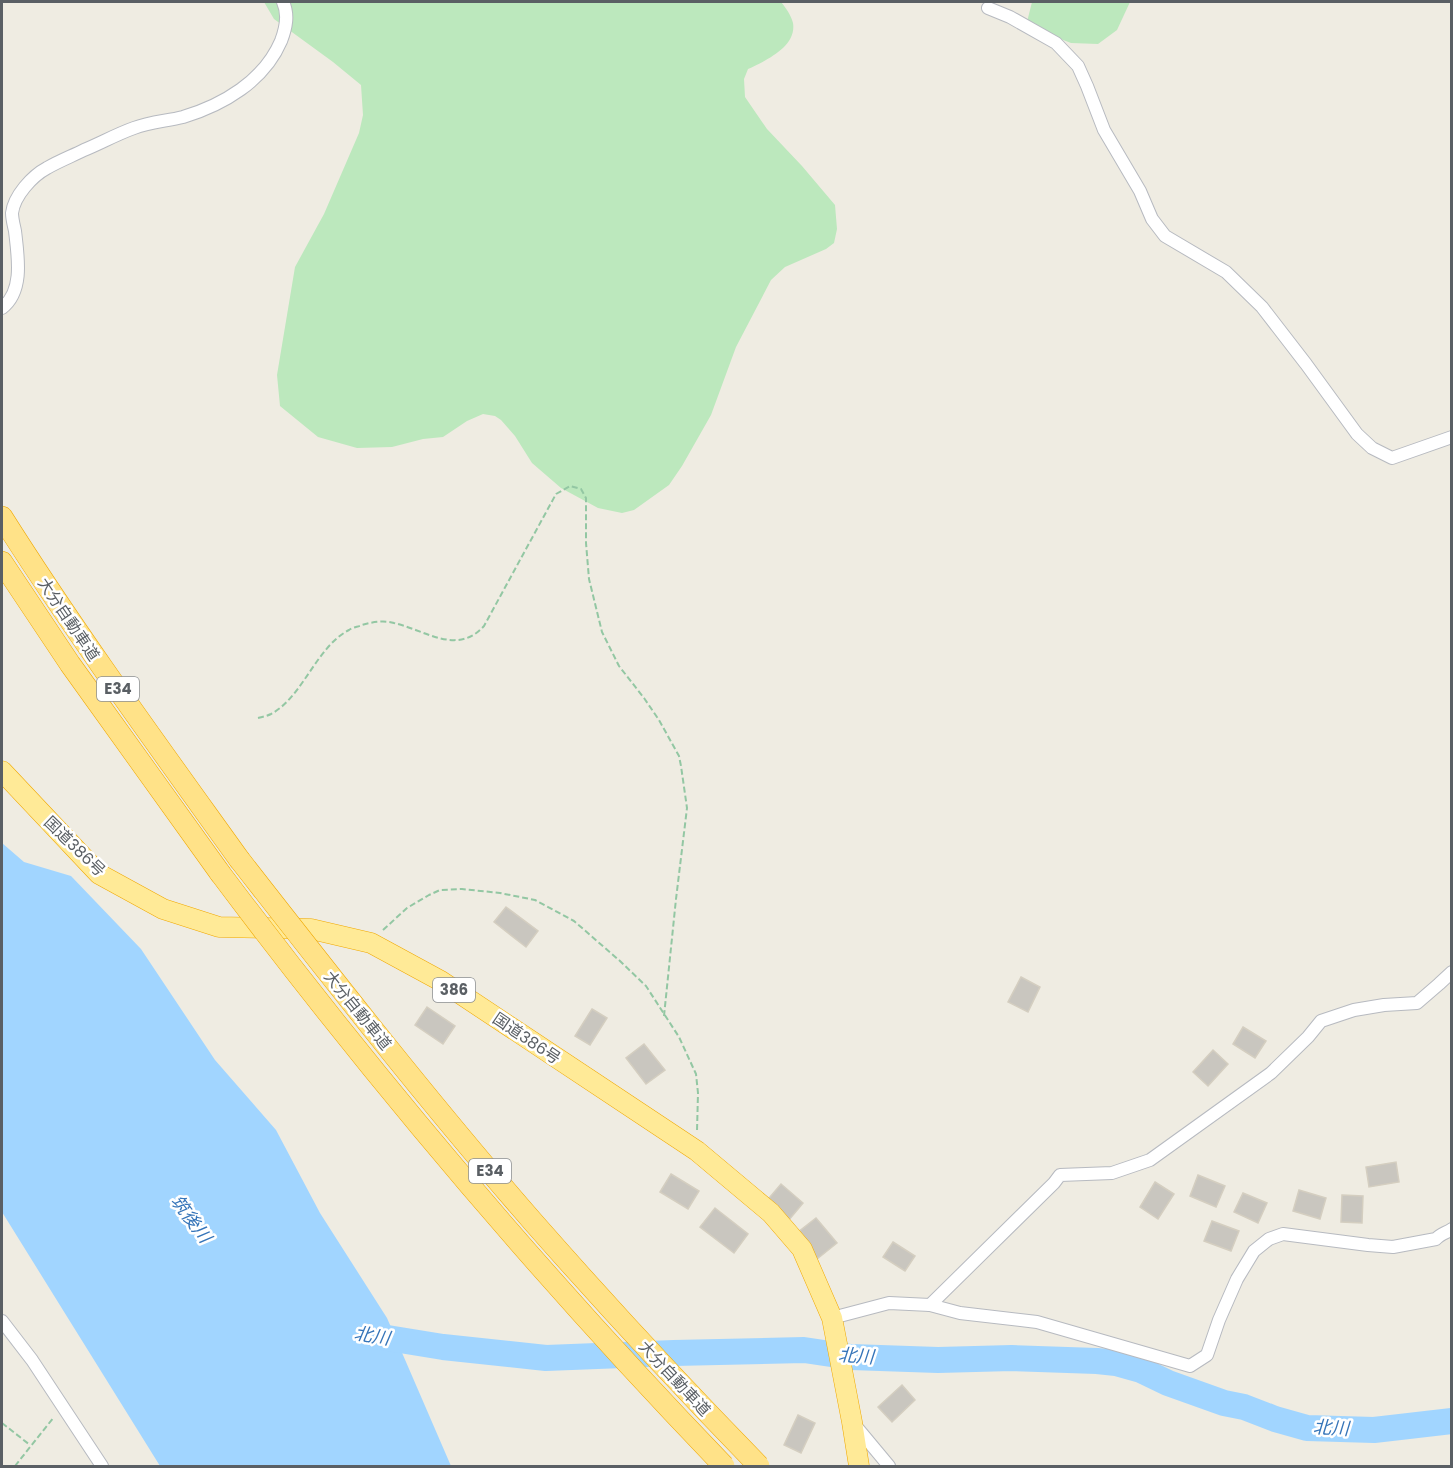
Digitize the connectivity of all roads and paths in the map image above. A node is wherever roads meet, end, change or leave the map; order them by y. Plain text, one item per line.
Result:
1 (283, 2) edge
2 (988, 8) dead end
3 (2, 308) edge
4 (1452, 437) edge
5 (2, 517) edge
6 (2, 562) edge
7 (258, 718) dead end
8 (2, 771) edge
9 (371, 943) junction
10 (1452, 972) edge
11 (664, 1016) junction
12 (697, 1151) junction
13 (1452, 1229) edge
14 (930, 1305) junction
15 (2, 1321) edge
16 (833, 1324) junction
17 (63, 1406) junction
18 (852, 1422) junction
19 (2, 1423) edge
20 (30, 1445) junction
21 (15, 1467) edge
22 (102, 1467) edge
23 (724, 1467) edge
24 (759, 1467) edge
25 (859, 1467) edge
26 (889, 1467) edge

1 - 3 street
2 - 4 street
5 - 24 highway, 大分自動車道 / E34, bridge
6 - 23 highway, 大分自動車道 / E34, bridge
7 - 11 path
8 - 9 highway, 国道386号 / 386
9 - 11 path
9 - 12 highway, 国道386号 / 386
10 - 14 street
11 - 12 path
12 - 16 highway, 国道386号 / 386
13 - 14 street
14 - 16 street
15 - 17 street
16 - 18 highway, 国道386号 / 386
17 - 20 path
17 - 22 street
18 - 25 highway, 国道386号 / 386
18 - 26 street
19 - 20 path
20 - 21 path

